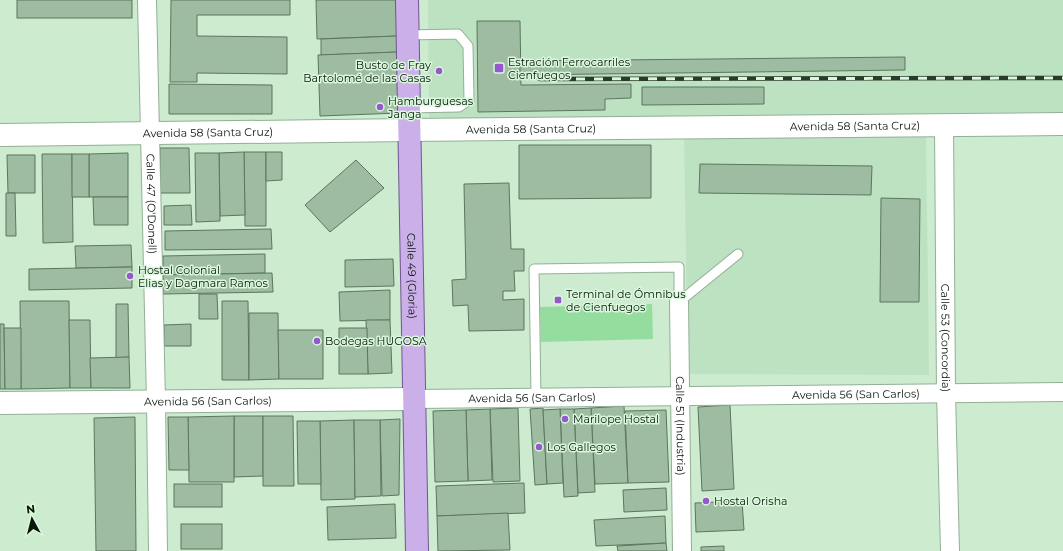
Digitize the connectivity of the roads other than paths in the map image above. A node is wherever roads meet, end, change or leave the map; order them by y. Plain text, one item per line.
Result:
1 (148, 0) edge
2 (407, 0) edge
3 (407, 35) junction
4 (408, 108) junction
5 (1063, 124) edge
6 (944, 125) junction
7 (409, 130) junction
8 (150, 133) junction
9 (0, 135) edge
10 (738, 254) dead end
11 (679, 302) junction
12 (1063, 392) edge
13 (946, 393) junction
14 (680, 396) junction
15 (536, 398) junction
16 (413, 399) junction
17 (156, 402) junction
18 (0, 403) edge
19 (158, 551) edge
20 (417, 551) edge
21 (682, 551) edge
22 (950, 551) edge

1 - 8 street, Calle 47 (O'Donell)
2 - 3 main road, Calle 49 (Gloria)
3 - 4 main road, Calle 49 (Gloria)
3 - 4 lane
4 - 7 main road, Calle 49 (Gloria)
5 - 6 main road, Avenida 58 (Santa Cruz)
6 - 7 main road, Avenida 58 (Santa Cruz)
6 - 13 street, Calle 53 (Concordia)
7 - 8 main road, Avenida 58 (Santa Cruz)
7 - 16 main road, Calle 49 (Gloria)
8 - 9 main road, Avenida 58 (Santa Cruz)
8 - 17 street, Calle 47 (O'Donell)
10 - 11 lane
11 - 14 street, Calle 51 (Industria)
11 - 15 lane
12 - 13 street, Avenida 56 (San Carlos)
13 - 14 street, Avenida 56 (San Carlos)
13 - 22 street, Calle 53 (Concordia)
14 - 15 street, Avenida 56 (San Carlos)
14 - 21 street, Calle 51 (Industria)
15 - 16 street, Avenida 56 (San Carlos)
16 - 17 main road, Avenida 56 (San Carlos)
16 - 20 main road, Calle 49 (Gloria)
17 - 18 main road, Avenida 56 (San Carlos)
17 - 19 street, Calle 47 (O'Donell)

